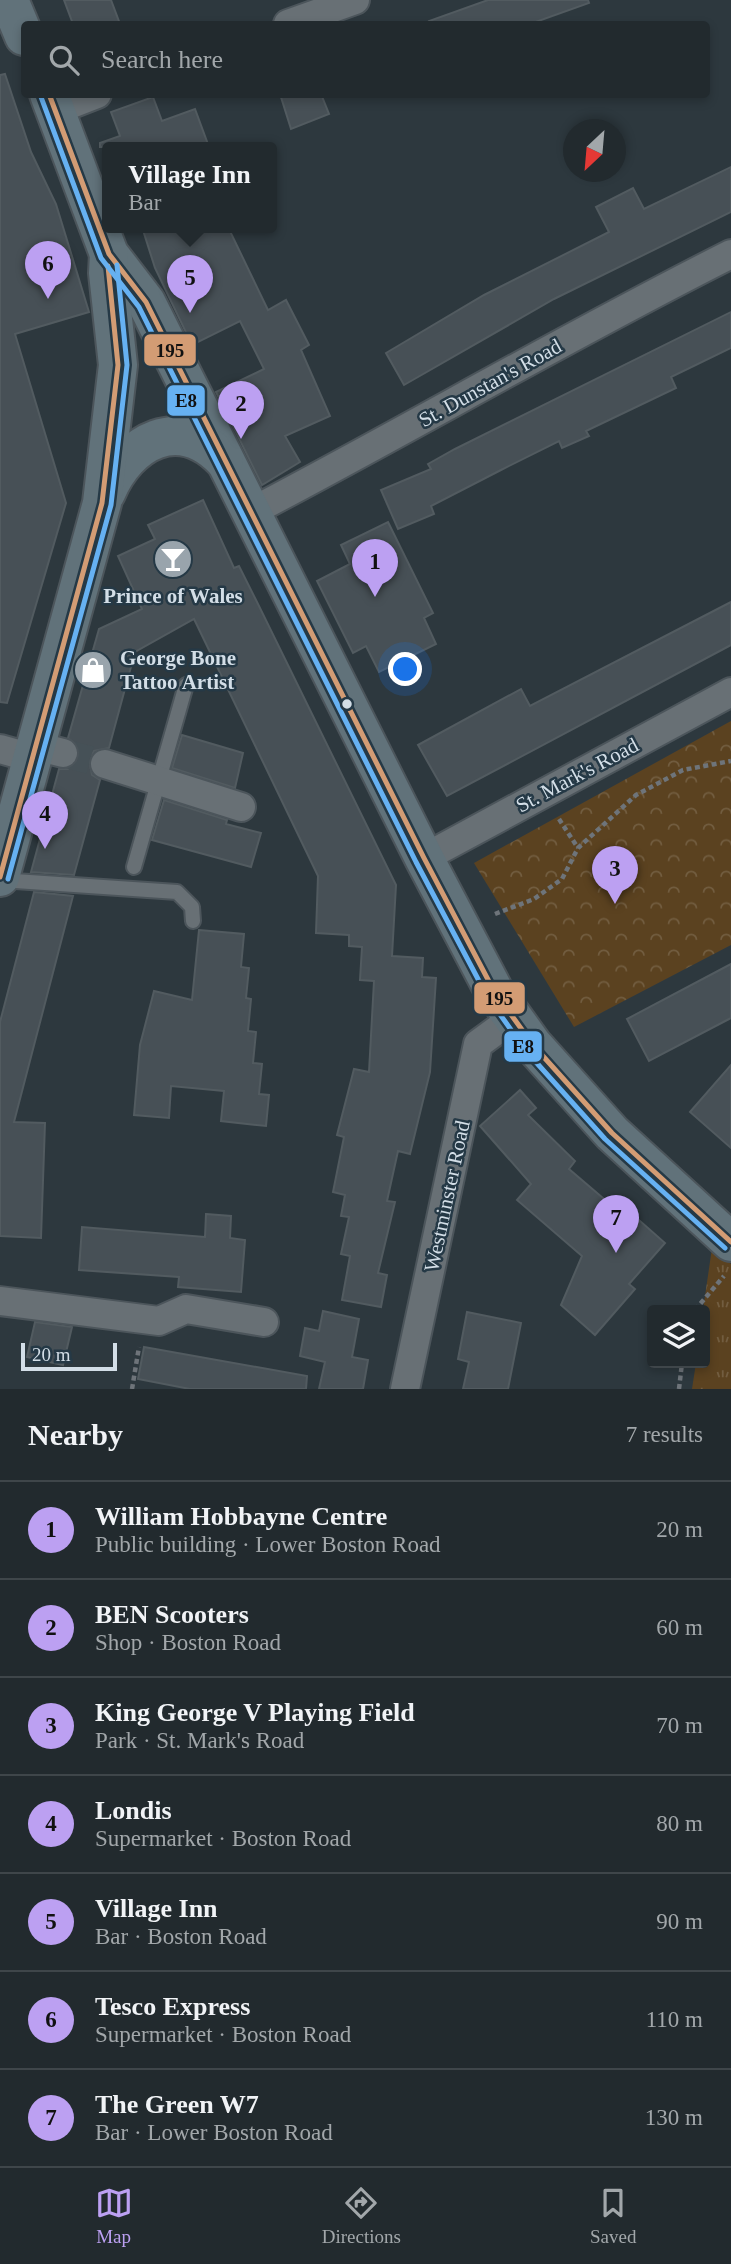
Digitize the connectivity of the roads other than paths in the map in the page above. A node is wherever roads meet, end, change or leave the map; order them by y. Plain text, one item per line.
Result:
1 (9, 0) edge
2 (355, 0) edge
3 (296, 21) edge
4 (21, 29) edge
5 (75, 98) edge
6 (53, 102) edge
7 (109, 254) junction
8 (731, 254) edge
9 (224, 460) junction
10 (102, 503) junction
11 (249, 513) junction
12 (186, 685) dead end
13 (731, 692) edge
14 (33, 752) edge
15 (106, 764) tunnel mouth
16 (160, 781) junction
17 (241, 807) dead end
18 (424, 858) junction
19 (134, 867) dead end
20 (0, 879) edge
21 (193, 921) dead end
22 (512, 1019) junction
23 (730, 1255) edge
24 (0, 1301) edge
25 (264, 1322) dead end
26 (405, 1389) edge

1 - 4 main road
2 - 3 street
5 - 6 street
6 - 7 main road
7 - 9 main road
7 - 10 main road
8 - 11 street, St. Dunstan's Road
9 - 10 main road
9 - 11 main road
10 - 14 main road
11 - 18 main road
12 - 16 lane
13 - 18 street, St. Mark's Road
14 - 20 main road
15 - 16 street
16 - 17 street
16 - 19 lane
18 - 22 main road
20 - 21 lane
22 - 23 main road
22 - 26 street, Westminster Road
24 - 25 street

